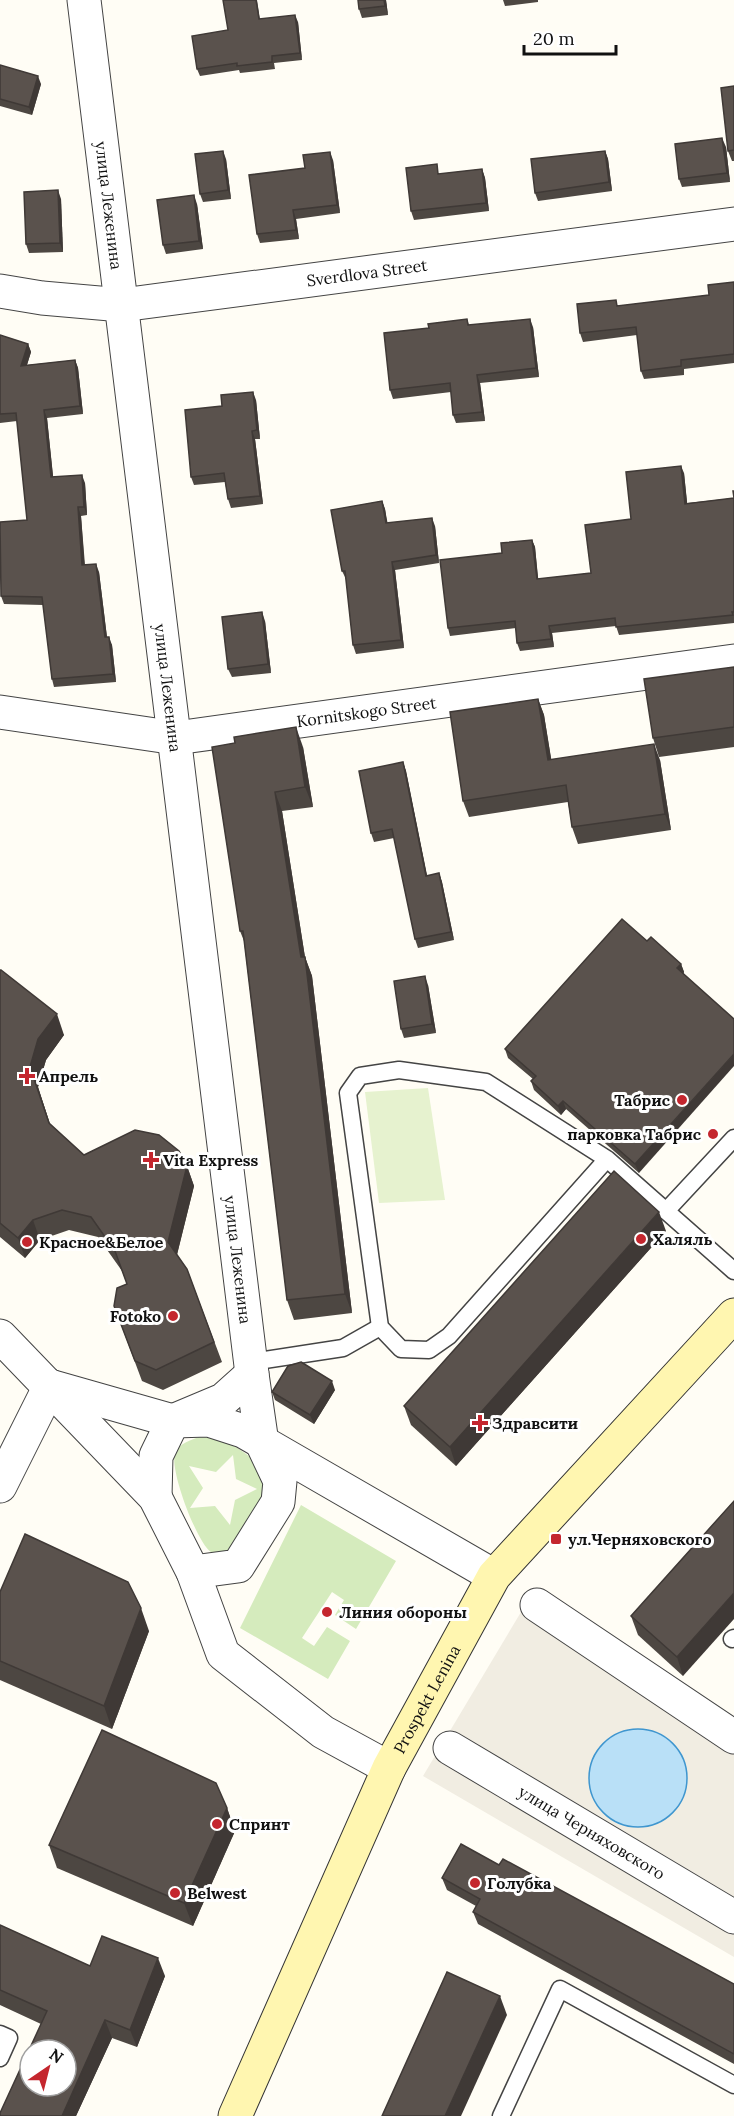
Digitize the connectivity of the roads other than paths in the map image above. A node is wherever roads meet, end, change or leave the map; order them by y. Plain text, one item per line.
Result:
1 (84, 0) edge
2 (734, 224) edge
3 (0, 291) edge
4 (122, 305) junction
5 (734, 661) edge
6 (0, 712) edge
7 (176, 738) junction
8 (734, 1138) edge
9 (607, 1159) junction
10 (666, 1211) junction
11 (734, 1271) edge
12 (734, 1315) edge
13 (380, 1327) junction
14 (0, 1336) edge
15 (251, 1368) junction
16 (50, 1386) junction
17 (172, 1421) junction
18 (262, 1443) junction
19 (0, 1486) edge
20 (155, 1497) junction
21 (193, 1572) junction
22 (494, 1576) junction
23 (537, 1605) dead end
24 (734, 1737) edge
25 (450, 1748) dead end
26 (388, 1768) junction
27 (734, 1917) edge
28 (0, 2034) edge
29 (0, 2058) edge
30 (734, 2085) edge
31 (235, 2116) edge
32 (501, 2116) edge

1 - 4 street, улица Леженина
2 - 4 street, Sverdlova Street
3 - 4 street, Sverdlova Street
4 - 7 street, улица Леженина
5 - 7 street, Kornitskogo Street
6 - 7 street, Kornitskogo Street
7 - 15 street, улица Леженина
8 - 10 lane
9 - 10 lane
9 - 13 lane
9 - 13 lane
10 - 11 lane
12 - 22 street, Prospekt Lenina
13 - 15 lane
14 - 16 street
15 - 17 street
15 - 18 street, улица Леженина
16 - 17 street
16 - 19 street
16 - 20 street
17 - 18 street
17 - 20 street
18 - 21 street
18 - 22 street
20 - 21 street
21 - 26 street
22 - 26 street, Prospekt Lenina
23 - 24 street
25 - 27 street, улица Черняховского
26 - 31 street, Prospekt Lenina
28 - 29 lane
30 - 32 lane

